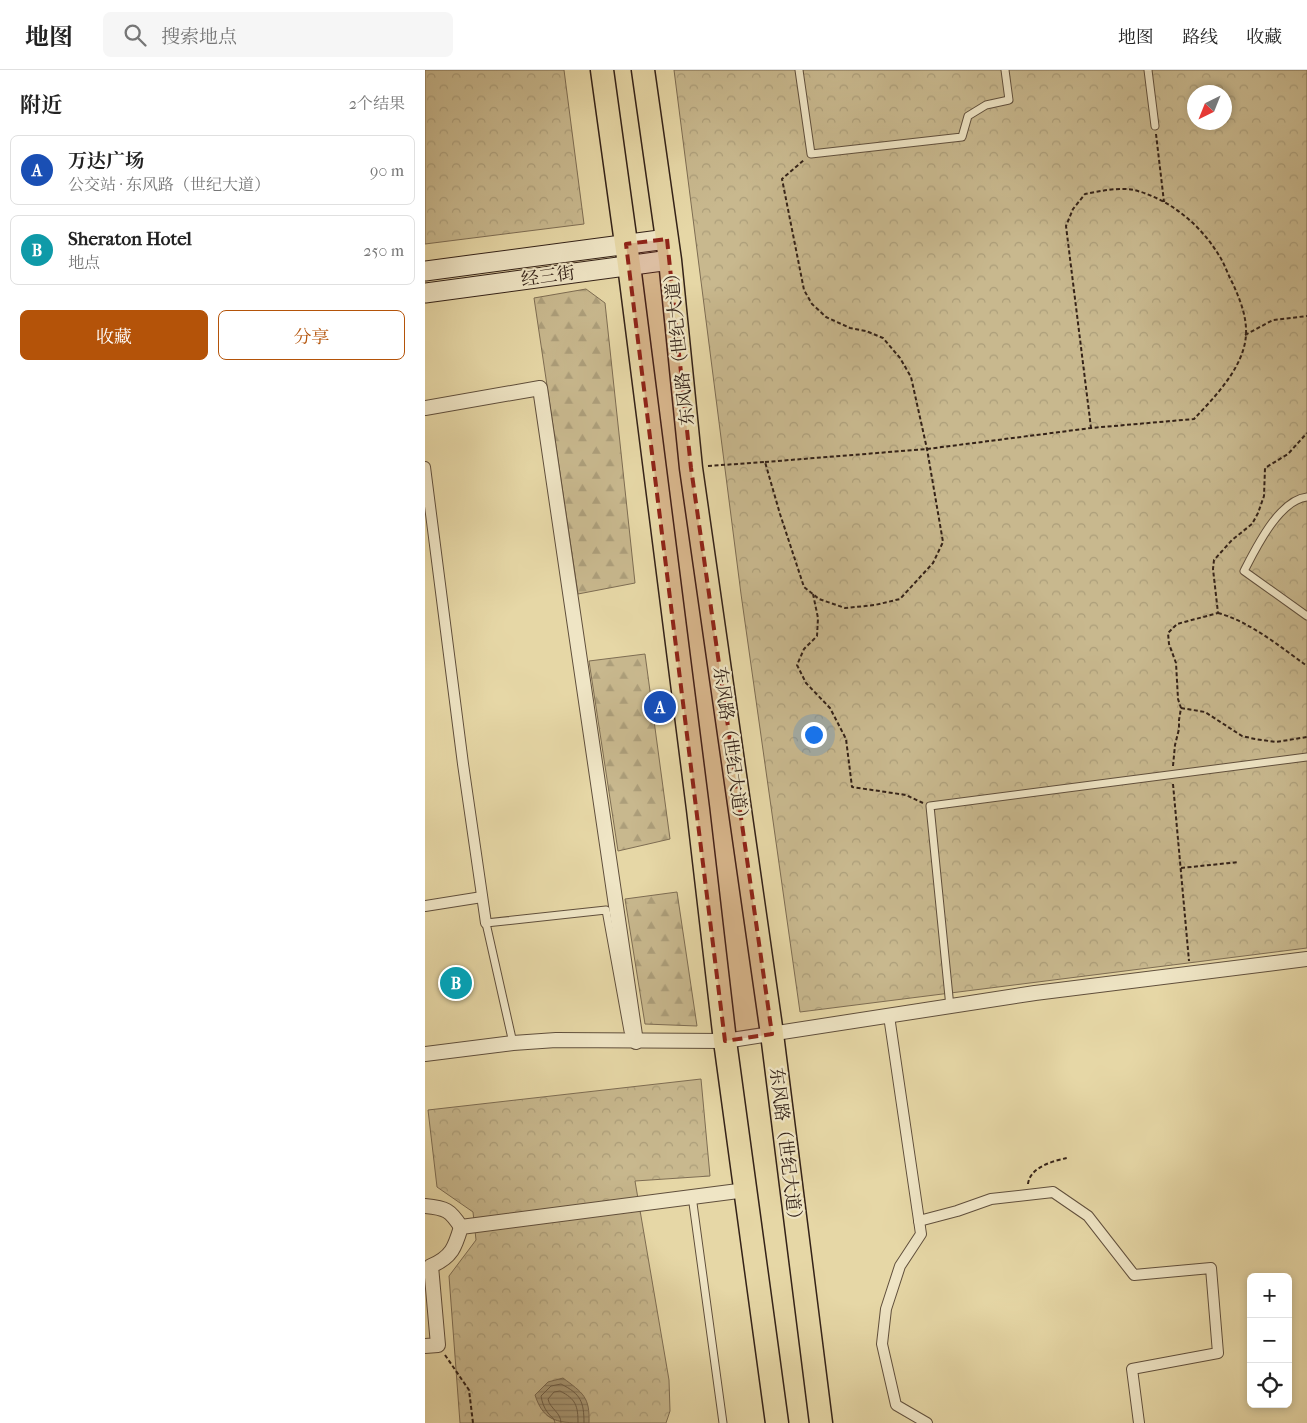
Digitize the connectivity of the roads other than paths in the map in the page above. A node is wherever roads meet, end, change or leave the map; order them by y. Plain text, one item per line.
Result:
1 (602, 70) edge
2 (643, 70) edge
3 (799, 70) edge
4 (1005, 70) edge
5 (1148, 70) edge
6 (1155, 126) road end
7 (669, 249) junction
8 (628, 255) junction
9 (425, 271) edge
10 (425, 293) edge
11 (425, 408) edge
12 (425, 468) edge
13 (1307, 497) edge
14 (1307, 616) edge
15 (1307, 757) edge
16 (482, 897) junction
17 (425, 906) edge
18 (486, 924) junction
19 (1307, 959) edge
20 (950, 1007) junction
21 (889, 1016) junction
22 (772, 1034) junction
23 (725, 1041) junction
24 (633, 1042) junction
25 (513, 1043) junction
26 (425, 1054) edge
27 (746, 1190) junction
28 (692, 1196) junction
29 (425, 1206) edge
30 (919, 1221) junction
31 (461, 1227) junction
32 (431, 1345) edge
33 (723, 1423) edge
34 (777, 1423) edge
35 (821, 1423) edge
36 (927, 1423) edge
37 (1139, 1423) edge

1 - 8 highway
2 - 7 highway, 东风路（世纪大道）
3 - 4 lane
5 - 6 lane
7 - 8 main road, 经三街
7 - 22 highway, 东风路（世纪大道）
8 - 9 main road, 经三街
8 - 10 main road, 经三街
8 - 23 highway
11 - 24 street
12 - 16 street
13 - 14 lane
15 - 20 lane
16 - 17 street
16 - 18 street
18 - 24 lane
18 - 25 lane
19 - 20 street
20 - 21 street
21 - 22 street
21 - 30 street
22 - 23 street
22 - 35 highway, 东风路（世纪大道）
23 - 24 street
23 - 27 highway
24 - 25 street
25 - 26 street
27 - 28 street
27 - 34 highway
28 - 31 street
28 - 33 lane
29 - 31 street
30 - 36 street
30 - 37 street
31 - 32 street

